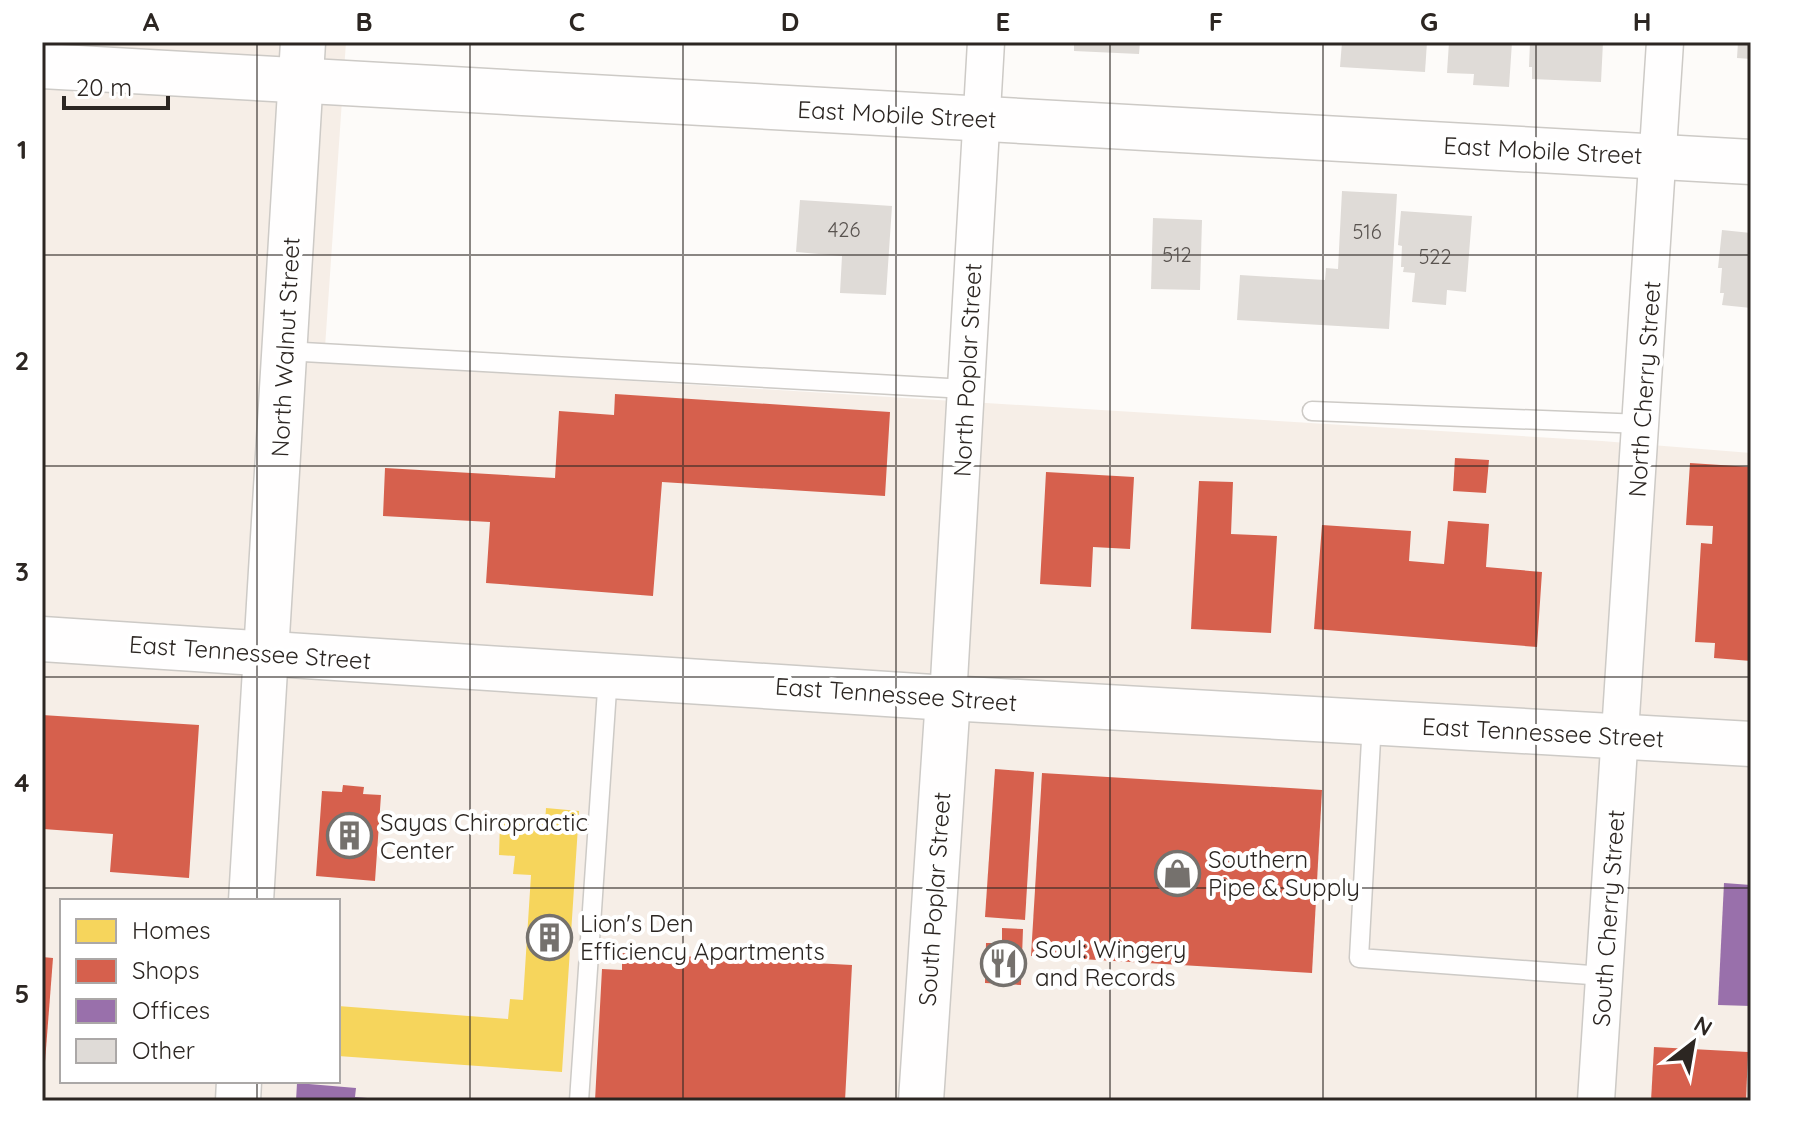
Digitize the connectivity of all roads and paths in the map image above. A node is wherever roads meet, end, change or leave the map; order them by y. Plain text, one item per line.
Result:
1 (986, 42) edge
2 (1665, 42) edge
3 (302, 61) edge
4 (42, 66) edge
5 (982, 118) junction
6 (1658, 157) junction
7 (1751, 162) edge
8 (285, 351) junction
9 (966, 389) junction
10 (1312, 411) dead end
11 (1642, 424) junction
12 (42, 639) edge
13 (266, 652) junction
14 (608, 675) junction
15 (948, 698) junction
16 (1372, 722) junction
17 (1620, 736) junction
18 (1751, 744) edge
19 (251, 899) edge
20 (1604, 976) junction
21 (579, 1101) edge
22 (921, 1101) edge
23 (1596, 1101) edge

1 - 5 street, North Poplar Street
2 - 6 street, North Cherry Street
3 - 4 street, East Mobile Street
3 - 5 street, East Mobile Street
3 - 8 street, North Walnut Street
5 - 6 street, East Mobile Street
5 - 9 street, North Poplar Street
6 - 7 street, East Mobile Street
6 - 11 street, North Cherry Street
8 - 9 lane
8 - 13 street, North Walnut Street
9 - 15 street, North Poplar Street
10 - 11 lane
11 - 17 street, North Cherry Street
12 - 13 street, East Tennessee Street
13 - 14 street, East Tennessee Street
13 - 19 street, North Walnut Street
14 - 15 street, East Tennessee Street
14 - 21 lane
15 - 16 street, East Tennessee Street
15 - 22 street, South Poplar Street
16 - 17 street, East Tennessee Street
16 - 20 lane
17 - 18 street, East Tennessee Street
17 - 20 street, South Cherry Street
20 - 23 street, South Cherry Street

